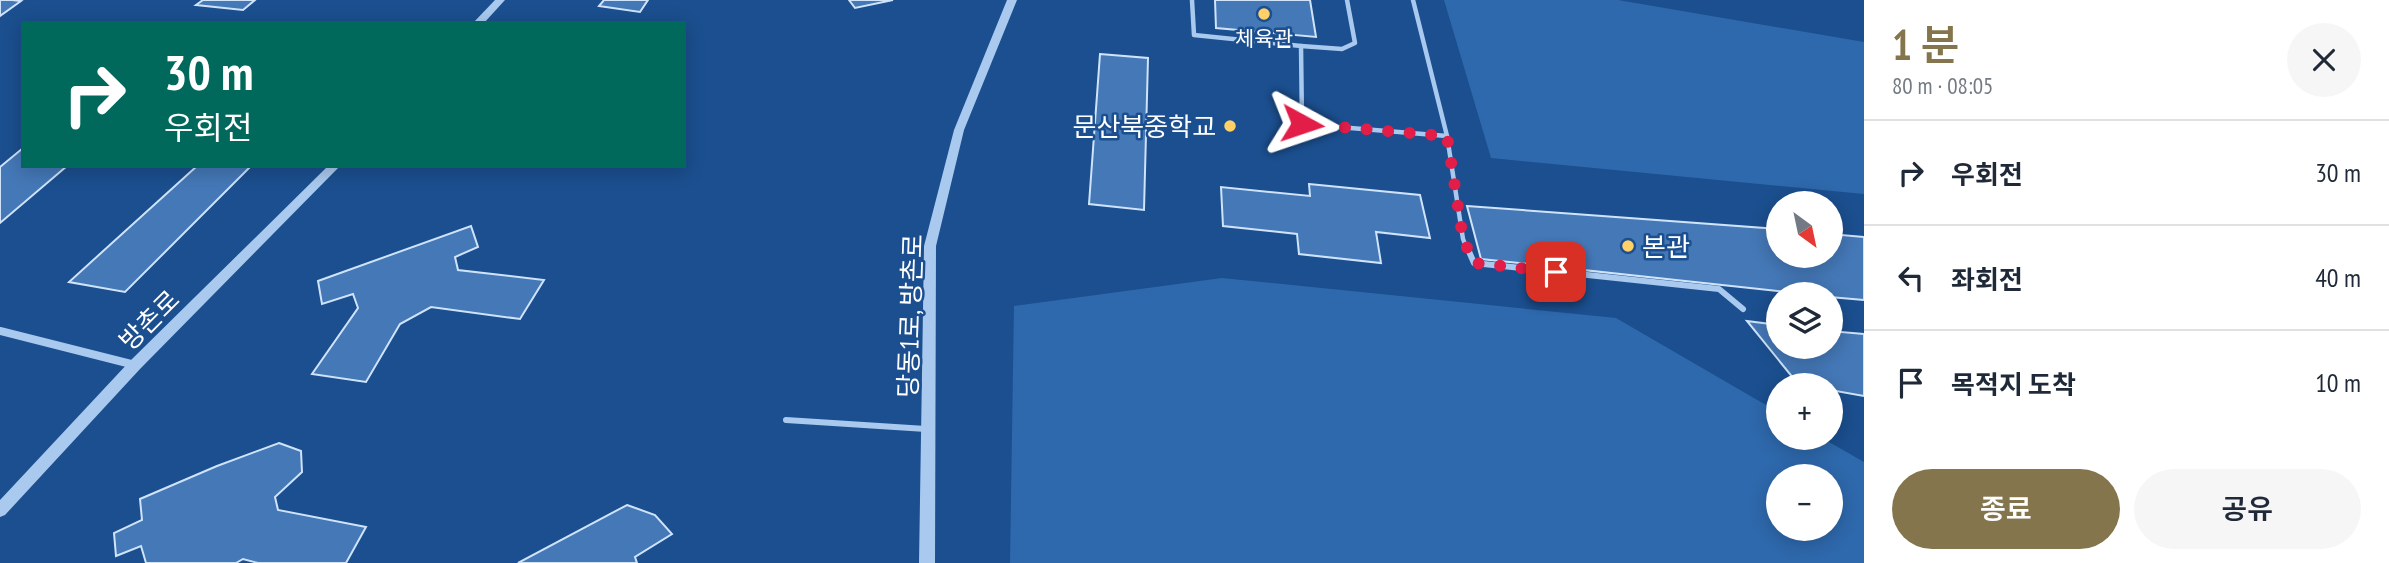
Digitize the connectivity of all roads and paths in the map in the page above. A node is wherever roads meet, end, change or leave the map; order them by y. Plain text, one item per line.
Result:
1 (500, 0) edge
2 (1012, 0) edge
3 (1192, 0) edge
4 (1348, 0) edge
5 (1413, 0) edge
6 (480, 21) edge
7 (1301, 46) junction
8 (1447, 136) junction
9 (333, 168) edge
10 (1743, 309) dead end
11 (0, 331) edge
12 (135, 365) junction
13 (786, 421) dead end
14 (929, 429) junction
15 (0, 510) edge
16 (927, 563) edge

1 - 6 street
2 - 14 street, 당동1로, 방촌로
3 - 7 lane
4 - 7 lane
5 - 8 lane
7 - 8 lane
8 - 10 lane
9 - 12 street, 방촌로
11 - 12 street
12 - 15 street, 방촌로
13 - 14 lane
14 - 16 street, 당동1로, 방촌로

